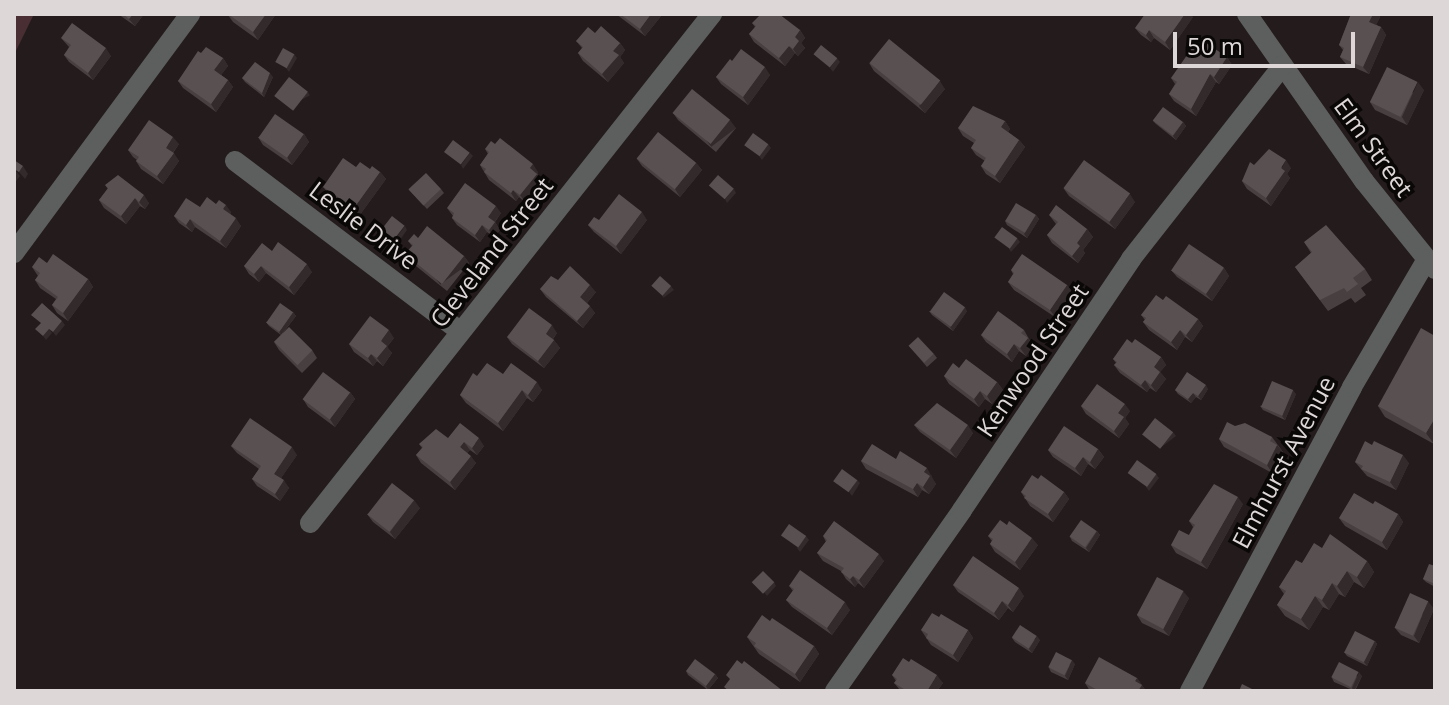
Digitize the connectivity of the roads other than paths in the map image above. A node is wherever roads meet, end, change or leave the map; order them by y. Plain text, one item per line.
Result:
1 (190, 14) edge
2 (712, 14) edge
3 (1247, 14) edge
4 (1283, 65) junction
5 (235, 161) dead end
6 (14, 253) edge
7 (1431, 264) edge
8 (461, 332) junction
9 (310, 523) dead end
10 (835, 691) edge
11 (1190, 691) edge

1 - 6 street
2 - 8 street, Cleveland Street
3 - 4 street, Elm Street
4 - 7 street, Elm Street
4 - 10 street, Kenwood Street
5 - 8 street, Leslie Drive
7 - 11 street, Elmhurst Avenue
8 - 9 street, Cleveland Street

